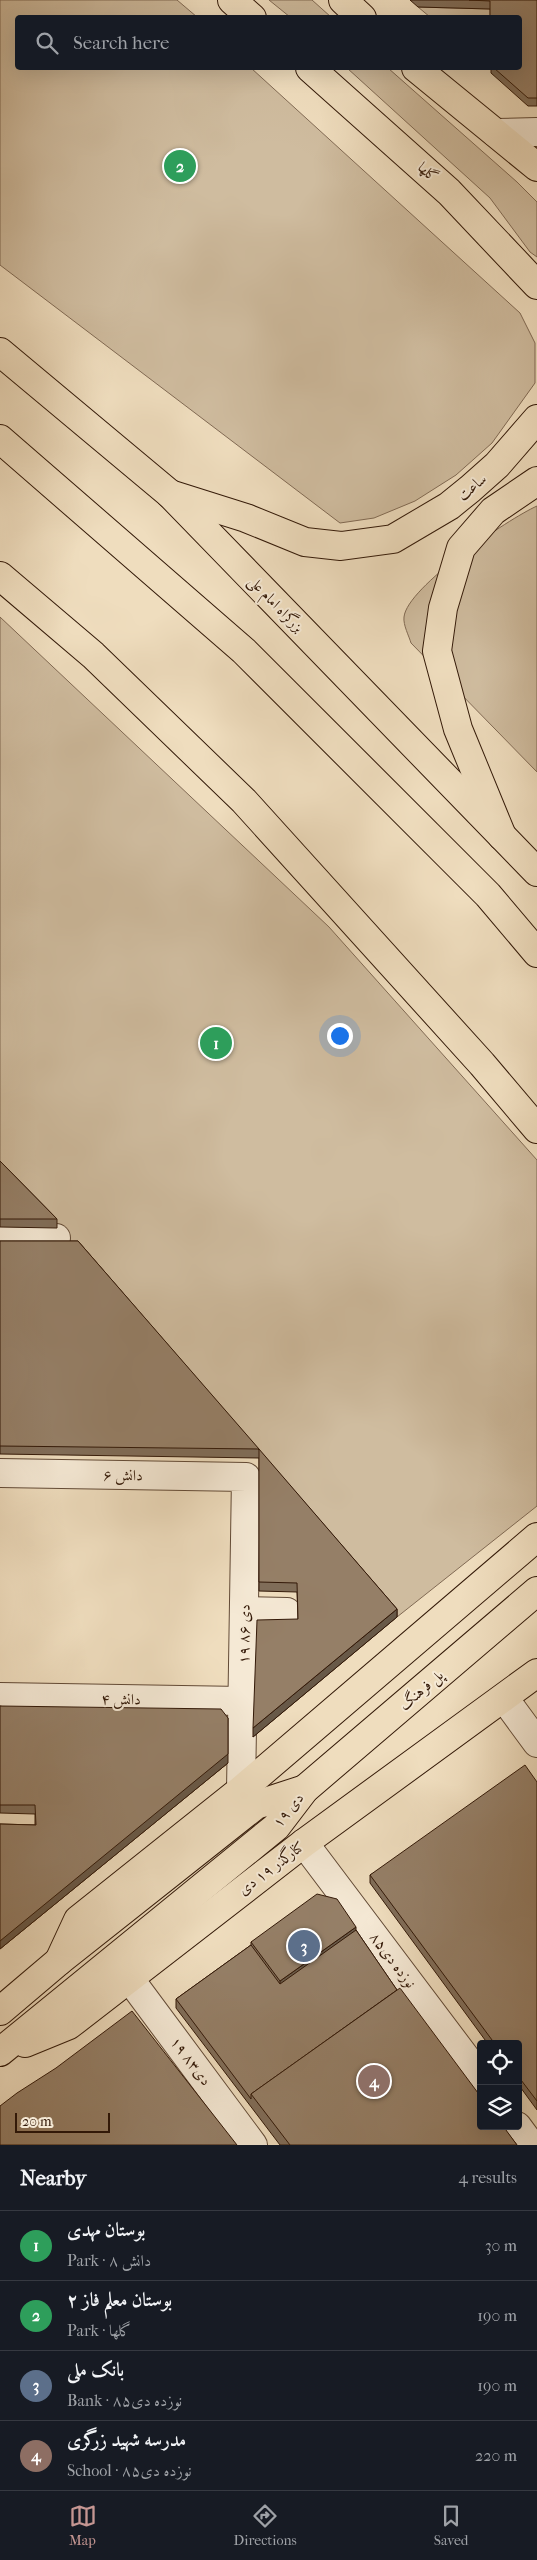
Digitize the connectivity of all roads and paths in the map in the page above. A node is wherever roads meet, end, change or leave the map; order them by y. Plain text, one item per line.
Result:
1 (232, 0) edge
2 (343, 0) edge
3 (249, 15) edge
4 (359, 15) edge
5 (312, 70) edge
6 (418, 70) edge
7 (537, 132) edge
8 (496, 133) junction
9 (537, 168) edge
10 (531, 274) edge
11 (0, 352) edge
12 (537, 419) edge
13 (0, 439) edge
14 (537, 481) edge
15 (170, 494) junction
16 (0, 576) edge
17 (502, 836) junction
18 (537, 872) edge
19 (537, 953) edge
20 (537, 1129) edge
21 (0, 1238) edge
22 (56, 1238) dead end
23 (0, 1473) edge
24 (246, 1477) joint
25 (537, 1537) edge
26 (537, 1591) edge
27 (244, 1611) junction
28 (287, 1612) dead end
29 (537, 1673) edge
30 (0, 1697) edge
31 (504, 1698) junction
32 (242, 1701) junction
33 (537, 1743) edge
34 (241, 1790) junction
35 (305, 1790) junction
36 (304, 1842) junction
37 (58, 1961) junction
38 (129, 1978) junction
39 (0, 2010) edge
40 (0, 2053) edge
41 (477, 2073) edge
42 (520, 2130) edge
43 (253, 2145) edge
44 (531, 2145) edge

1 - 3 main road
2 - 4 main road
5 - 10 main road, گلها
6 - 8 main road
7 - 8 street
8 - 9 main road
11 - 15 main road, بزرگراه امام علی
12 - 15 main road, ساعت
13 - 19 main road
14 - 17 main road
15 - 17 main road, بزرگراه امام علی
16 - 20 main road
17 - 18 main road, بزرگراه امام علی
21 - 22 street
23 - 24 street, ۶ دانش
24 - 27 street, ۱۹ دی ۸۶
25 - 34 main road
26 - 35 main road, پل فرهنگ
27 - 28 street
27 - 32 street, ۱۹ دی ۸۶
29 - 31 main road, کنارگذر ۱۹ دی
30 - 32 street, دانش ۴
31 - 33 street
31 - 36 main road, کنارگذر ۱۹ دی
32 - 34 street, ۱۹ دی ۸۶
34 - 37 main road
35 - 37 main road, ۱۹ دی
35 - 40 main road, ۱۹ دی
36 - 38 main road, کنارگذر ۱۹ دی
36 - 41 street, نوزده دی۸۵
37 - 39 main road, ۱۹ دی
38 - 40 main road, کنارگذر ۱۹ دی
38 - 43 street, ۱۹ دی۸۳
42 - 44 street

